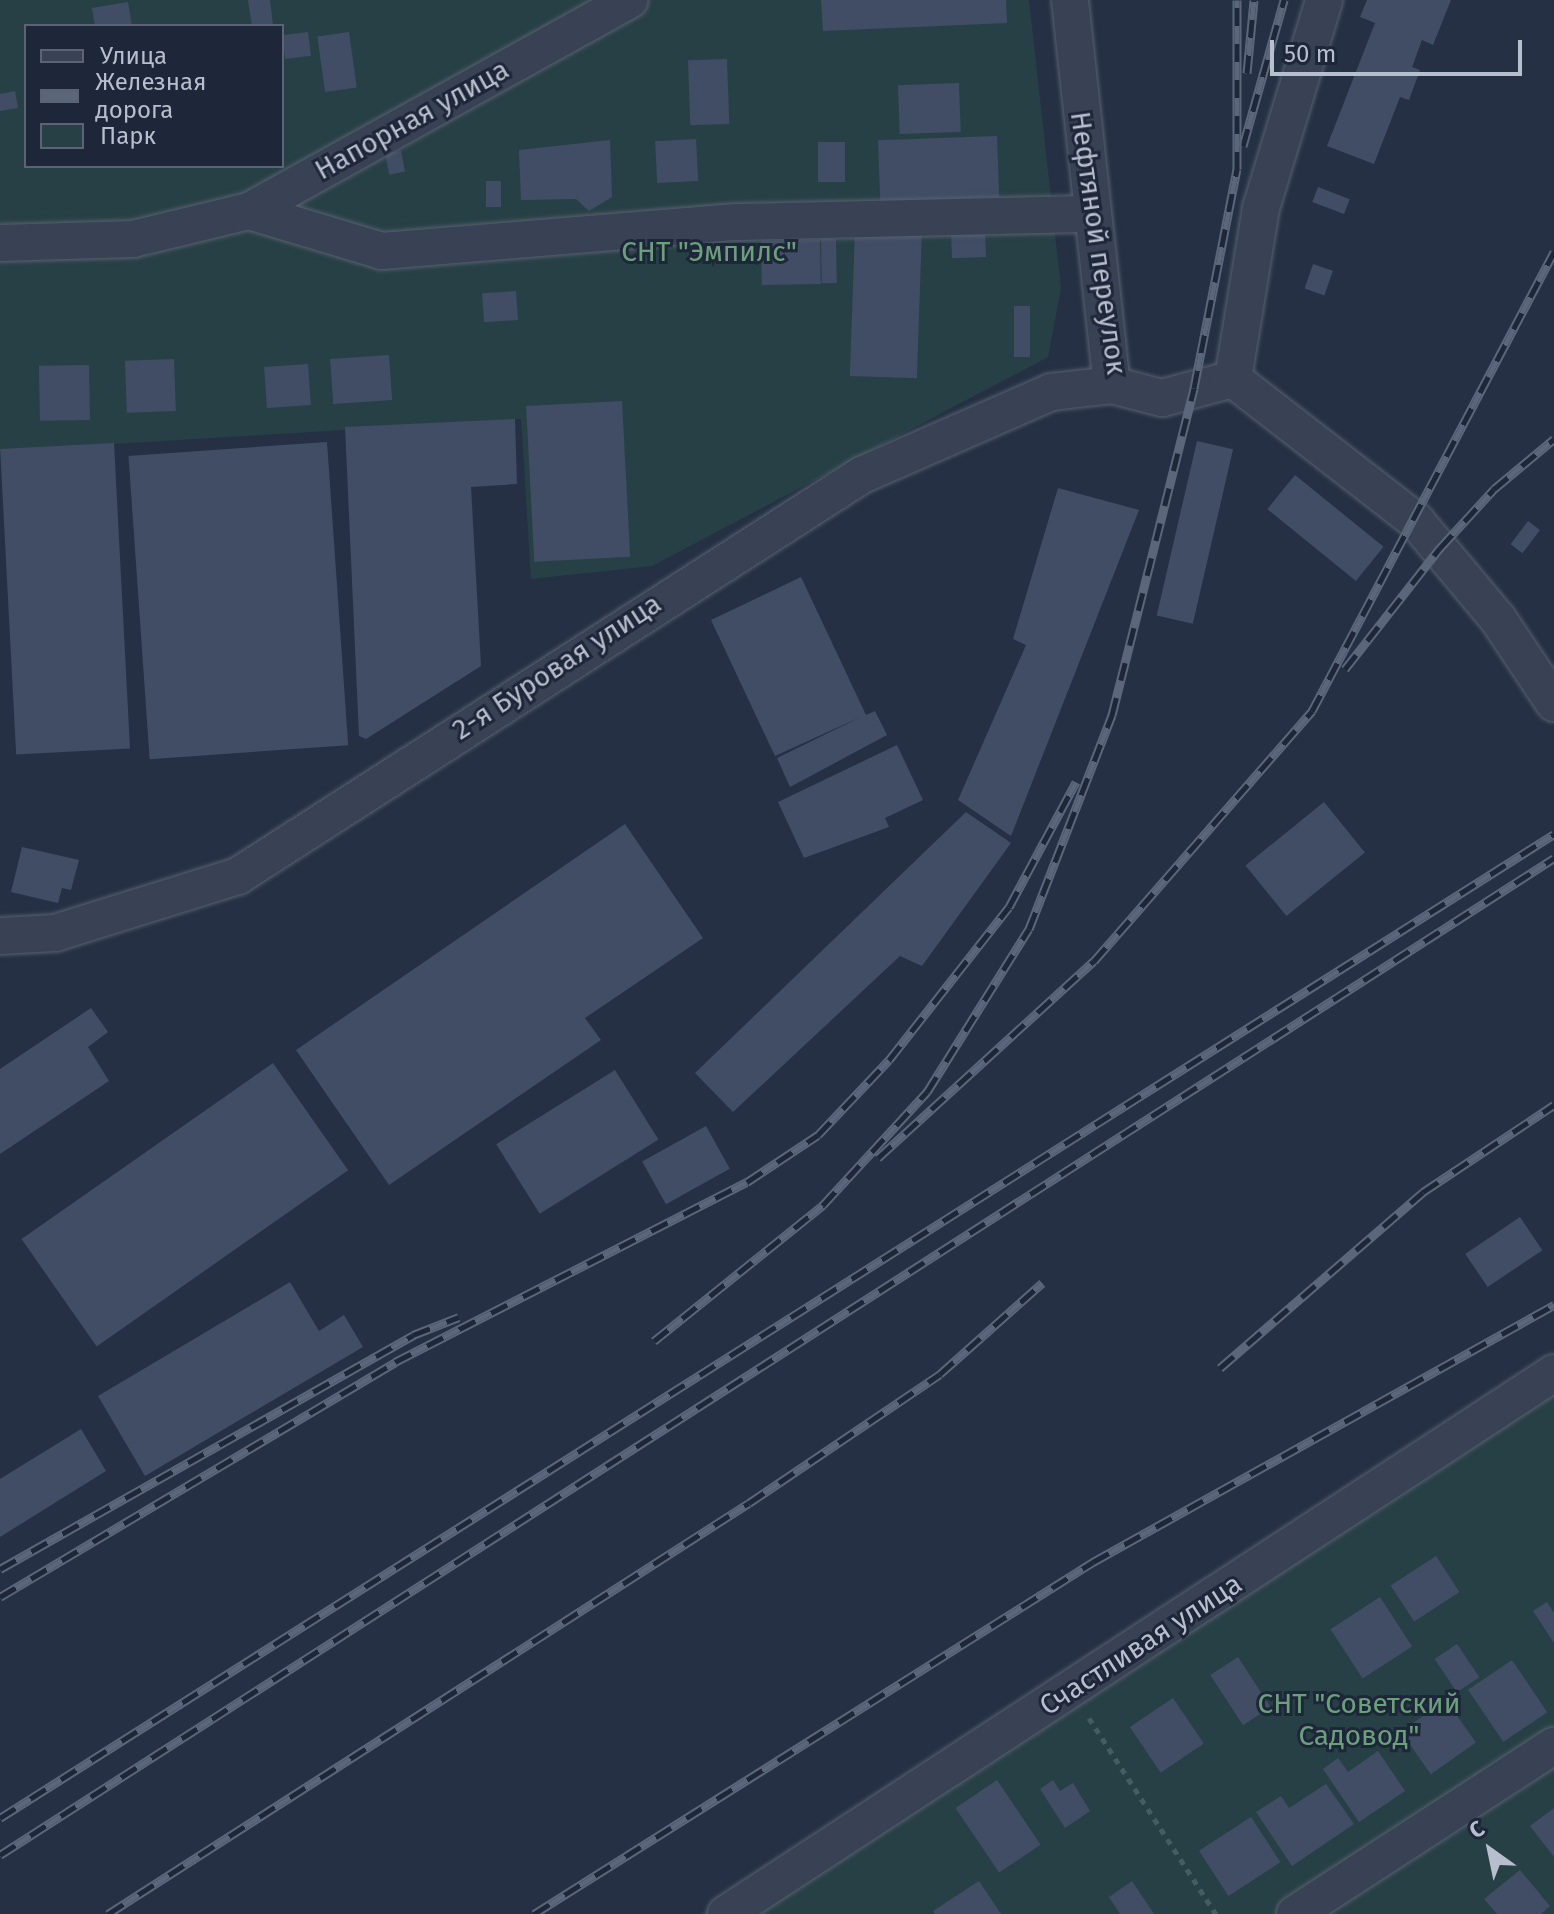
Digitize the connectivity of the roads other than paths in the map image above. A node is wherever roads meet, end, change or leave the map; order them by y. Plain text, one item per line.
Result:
1 (629, 0) edge
2 (1070, 0) edge
3 (1324, 0) edge
4 (249, 211) junction
5 (1088, 214) junction
6 (0, 243) edge
7 (1233, 379) junction
8 (1112, 385) junction
9 (1554, 703) edge
10 (0, 936) edge
11 (1554, 1373) edge
12 (1554, 1746) edge
13 (726, 1914) edge
14 (1295, 1914) edge

1 - 4 street, Напорная улица
2 - 5 street, Нефтяной переулок
3 - 7 street
4 - 5 street
4 - 6 street, Напорная улица
5 - 8 street, Нефтяной переулок
7 - 8 street, Нефтяной переулок
7 - 9 street
8 - 10 street, 2-я Буровая улица
11 - 13 street, Счастливая улица
12 - 14 street

